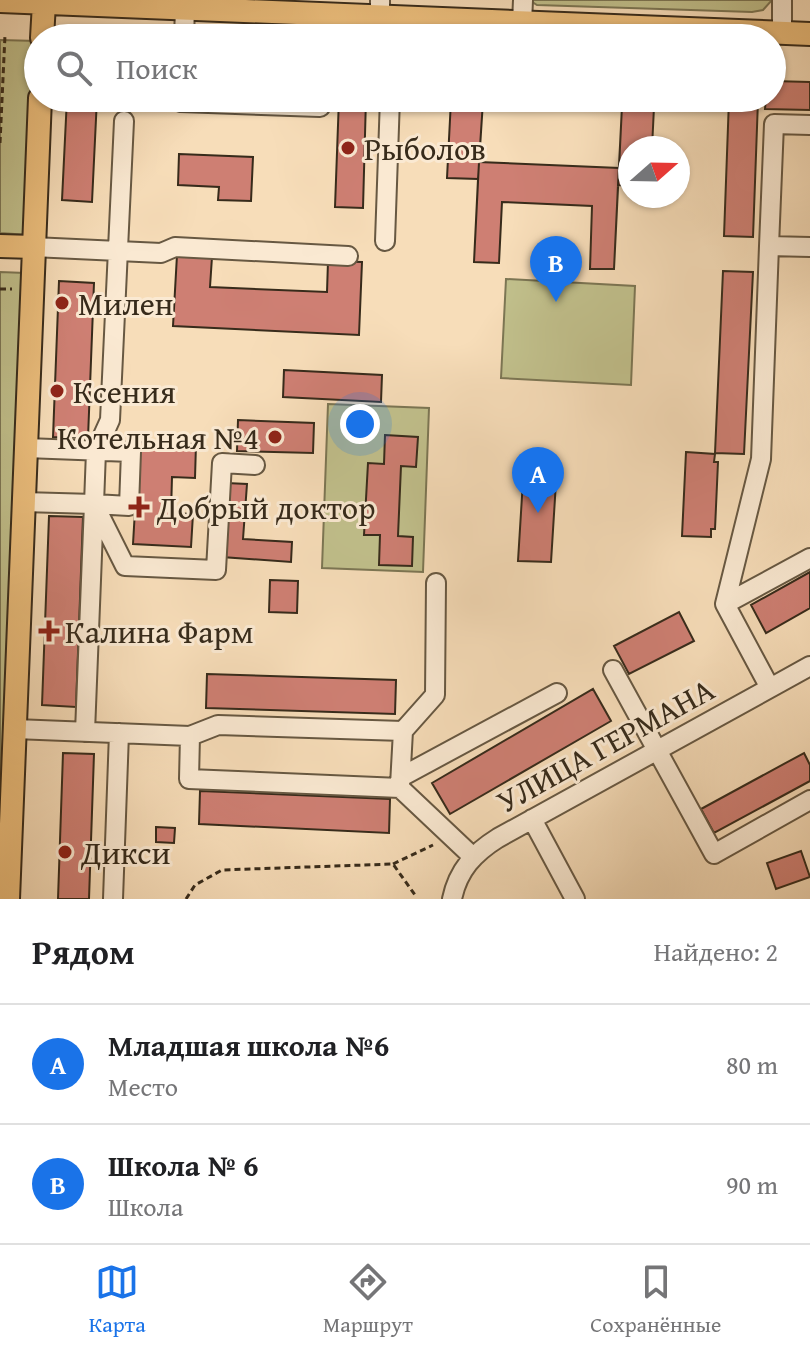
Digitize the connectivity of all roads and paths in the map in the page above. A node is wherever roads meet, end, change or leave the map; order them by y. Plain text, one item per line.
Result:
1 (523, 0) edge
2 (782, 0) edge
3 (0, 1) edge
4 (94, 2) edge
5 (44, 3) junction
6 (185, 8) junction
7 (386, 18) edge
8 (522, 23) junction
9 (43, 24) edge
10 (184, 24) edge
11 (548, 24) edge
12 (782, 24) edge
13 (786, 33) edge
14 (810, 34) edge
15 (5, 35) dead end
16 (39, 112) edge
17 (390, 112) edge
18 (124, 121) dead end
19 (810, 125) edge
20 (0, 143) edge
21 (385, 241) dead end
22 (0, 246) edge
23 (769, 246) junction
24 (33, 247) junction
25 (810, 247) edge
26 (118, 251) junction
27 (348, 256) dead end
28 (26, 448) junction
29 (96, 451) junction
30 (255, 465) dead end
31 (23, 502) junction
32 (94, 504) junction
33 (810, 558) edge
34 (436, 583) dead end
35 (725, 604) junction
36 (810, 666) edge
37 (613, 670) dead end
38 (770, 688) junction
39 (557, 693) dead end
40 (15, 729) junction
41 (403, 731) junction
42 (85, 732) junction
43 (119, 733) junction
44 (190, 736) junction
45 (657, 750) junction
46 (401, 782) junction
47 (810, 800) edge
48 (532, 819) junction
49 (435, 844) dead end
50 (472, 856) junction
51 (393, 864) junction
52 (415, 895) dead end
53 (8, 899) edge
54 (113, 899) edge
55 (186, 899) edge
56 (452, 899) edge
57 (575, 899) edge

1 - 8 street
2 - 12 street
3 - 5 main road
4 - 5 main road
4 - 6 main road
5 - 9 main road
6 - 7 main road
6 - 10 street
7 - 8 main road
8 - 11 main road
13 - 14 main road
15 - 20 path
16 - 24 main road
17 - 21 street
18 - 26 street
19 - 23 street
22 - 24 main road
23 - 25 street
23 - 35 street
24 - 26 street
24 - 28 main road
26 - 27 street
26 - 29 street
28 - 29 street
28 - 31 main road
29 - 32 street
29 - 32 street
30 - 32 street
31 - 32 street
31 - 40 main road
32 - 42 street
33 - 35 street
34 - 41 street
35 - 38 street
36 - 38 street, УЛИЦА ГЕРМАНА
37 - 45 street
38 - 45 street, УЛИЦА ГЕРМАНА
39 - 46 street
40 - 42 street
40 - 53 main road
41 - 44 street
41 - 46 street
42 - 43 street
43 - 44 street
43 - 54 street
44 - 46 street
45 - 47 street
45 - 48 street, УЛИЦА ГЕРМАНА
46 - 50 street
48 - 50 street, УЛИЦА ГЕРМАНА
48 - 57 street
49 - 51 path
50 - 56 street, УЛИЦА ГЕРМАНА
51 - 52 path
51 - 55 path

